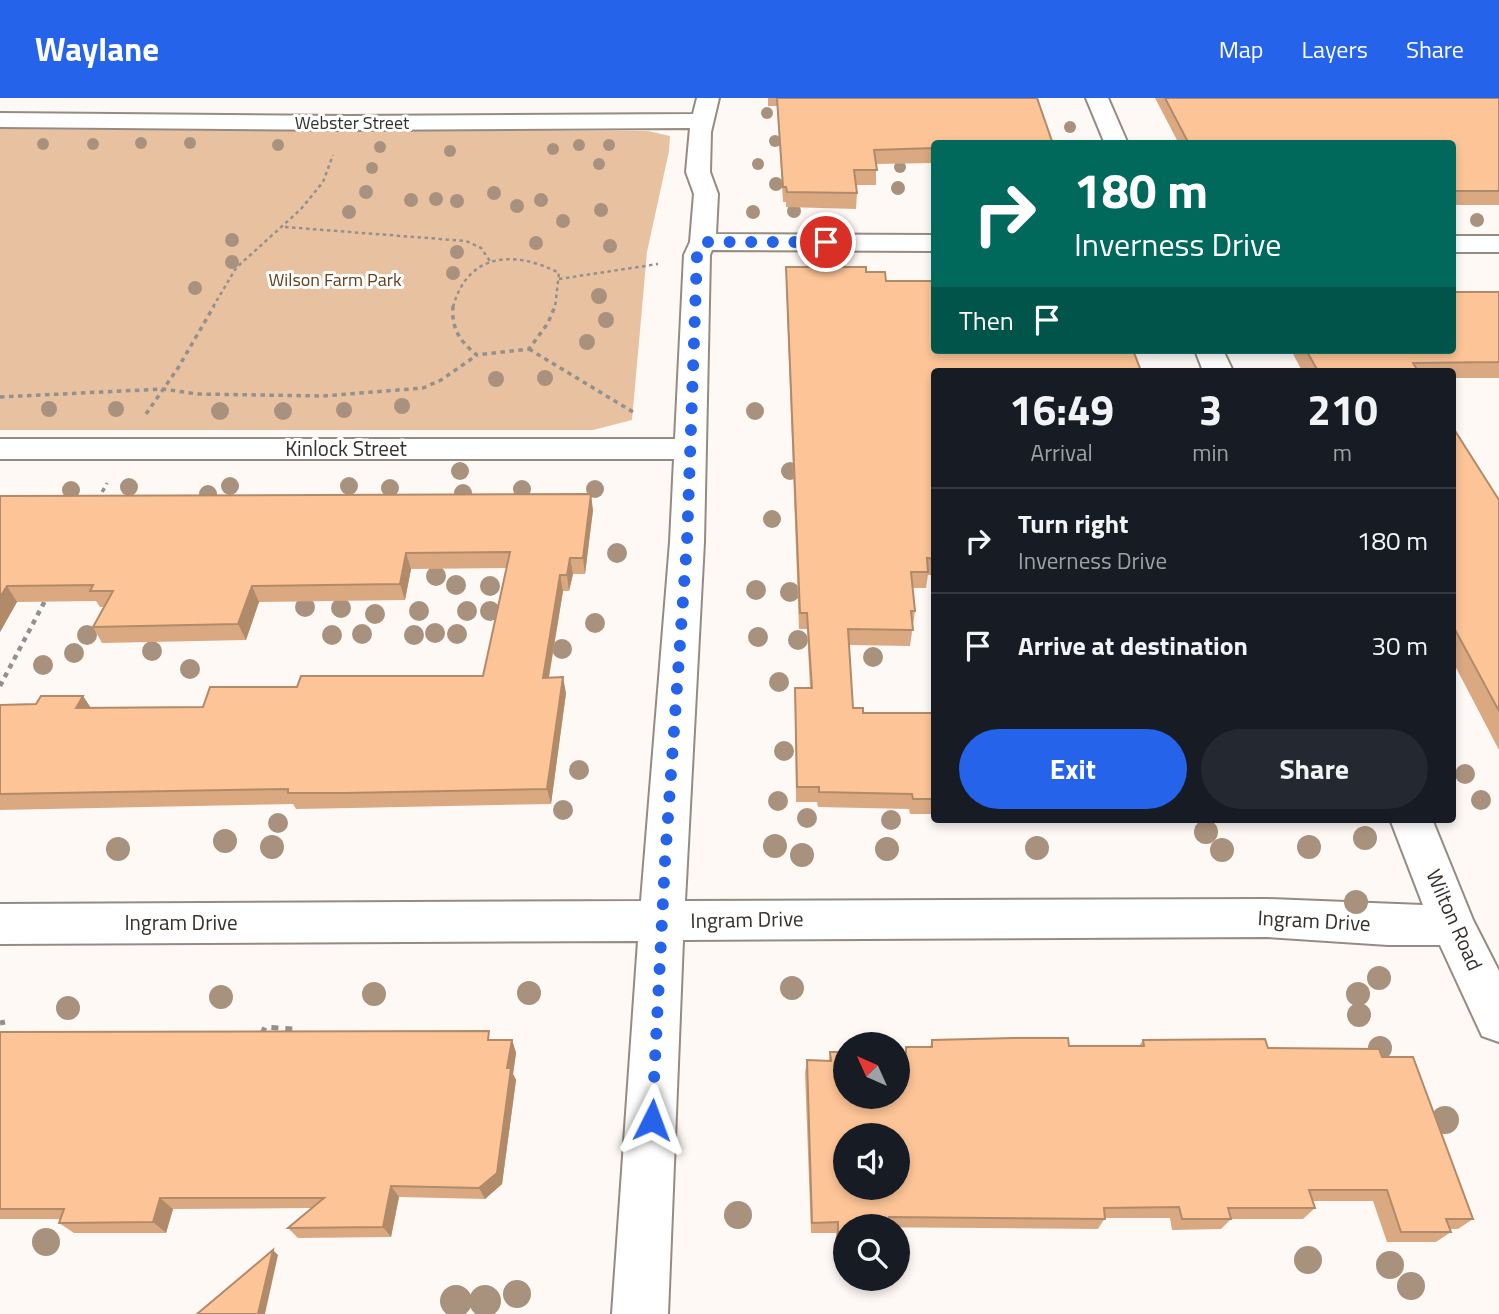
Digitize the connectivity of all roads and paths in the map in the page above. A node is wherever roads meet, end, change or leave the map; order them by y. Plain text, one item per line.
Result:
1 (319, 98) edge
2 (1097, 98) edge
3 (706, 110) edge
4 (0, 120) edge
5 (307, 122) junction
6 (349, 123) junction
7 (1115, 140) edge
8 (285, 227) junction
9 (703, 242) junction
10 (931, 243) edge
11 (1456, 244) edge
12 (1499, 244) edge
13 (490, 261) junction
14 (663, 263) dead end
15 (559, 279) junction
16 (529, 349) junction
17 (477, 355) junction
18 (163, 389) junction
19 (0, 397) edge
20 (637, 414) dead end
21 (0, 449) edge
22 (125, 449) junction
23 (691, 449) junction
24 (96, 504) edge
25 (51, 589) edge
26 (0, 687) edge
27 (1413, 823) edge
28 (661, 923) junction
29 (0, 924) edge
30 (1453, 925) junction
31 (1499, 1020) edge
32 (293, 1029) edge
33 (259, 1041) edge
34 (640, 1314) edge

1 - 5 street
2 - 7 street
3 - 6 street, Webster Street
3 - 9 street
4 - 5 street, Webster Street
5 - 6 street, Webster Street
6 - 8 path
8 - 13 path
8 - 18 path
9 - 10 street
9 - 23 street
11 - 12 street
13 - 15 path
13 - 17 path
14 - 15 path
15 - 16 path
16 - 17 path
16 - 20 path
17 - 18 path
18 - 19 path
18 - 22 path
21 - 22 street, Kinlock Street
22 - 23 street, Kinlock Street
22 - 24 path
23 - 28 street
25 - 26 path
27 - 30 street, Wilton Road
28 - 29 street, Ingram Drive
28 - 30 street, Ingram Drive
28 - 34 street
30 - 31 street, Wilton Road
32 - 33 path

